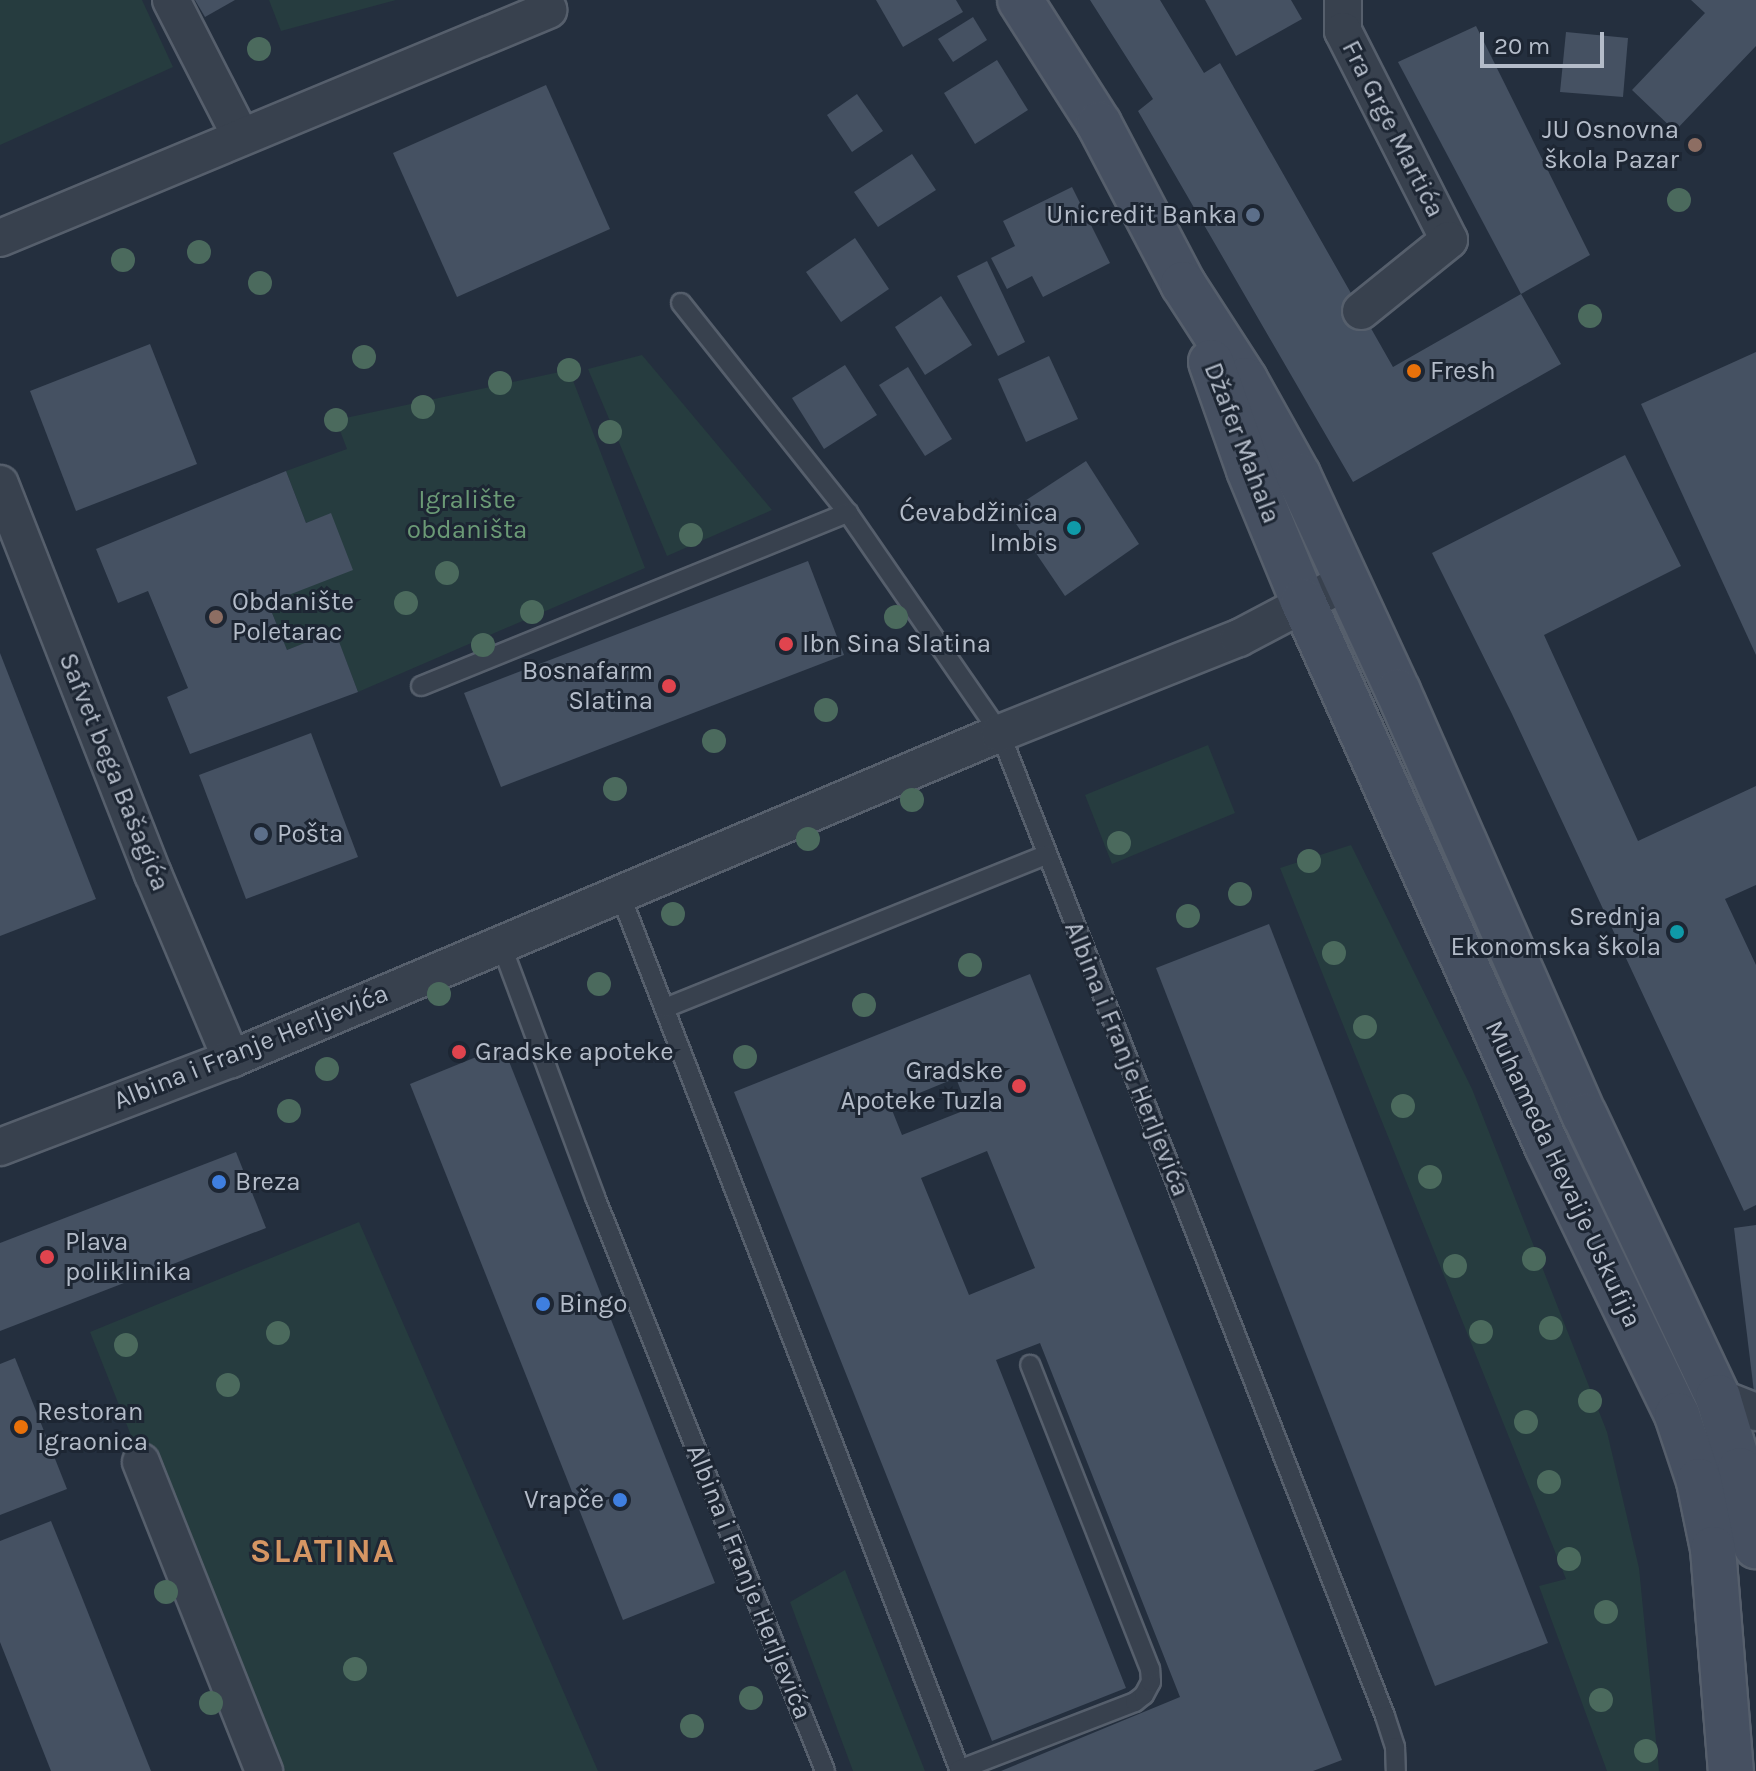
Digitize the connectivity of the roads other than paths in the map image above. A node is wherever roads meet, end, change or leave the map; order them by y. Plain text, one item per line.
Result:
1 (171, 0) edge
2 (1020, 0) edge
3 (1343, 0) edge
4 (548, 10) dead end
5 (241, 137) junction
6 (0, 238) edge
7 (1183, 284) junction
8 (681, 303) dead end
9 (1361, 311) dead end
10 (0, 484) edge
11 (848, 513) junction
12 (1347, 581) junction
13 (1303, 601) junction
14 (421, 686) dead end
15 (1000, 733) junction
16 (1046, 855) junction
17 (620, 894) junction
18 (501, 944) junction
19 (665, 1008) junction
20 (231, 1059) junction
21 (0, 1147) edge
22 (1030, 1365) dead end
23 (1737, 1404) edge
24 (141, 1462) dead end
25 (1756, 1546) edge
26 (264, 1771) edge
27 (825, 1771) edge
28 (960, 1771) edge
29 (1396, 1771) edge
30 (1731, 1771) edge

1 - 5 street
2 - 7 main road, Džafer Mahala
3 - 9 street, Fra Grge Martića
4 - 5 street
5 - 6 street
7 - 12 main road, Džafer Mahala
7 - 13 main road, Džafer Mahala
8 - 11 lane
10 - 20 street, Safvet bega Bašagića
11 - 14 lane
11 - 15 lane
12 - 13 street
12 - 23 main road, Muhameda Hevaije Uskufija
13 - 15 street
13 - 30 main road, Muhameda Hevaije Uskufija
15 - 16 lane, Albina i Franje Herljevića
15 - 17 street, Albina i Franje Herljevića
16 - 19 lane
16 - 29 lane, Albina i Franje Herljevića
17 - 18 street, Albina i Franje Herljevića
17 - 19 lane
18 - 20 street, Albina i Franje Herljevića
18 - 27 lane, Albina i Franje Herljevića
19 - 28 lane
20 - 21 street, Albina i Franje Herljevića
22 - 28 lane
23 - 25 main road, Muhameda Hevaije Uskufija
24 - 26 street

